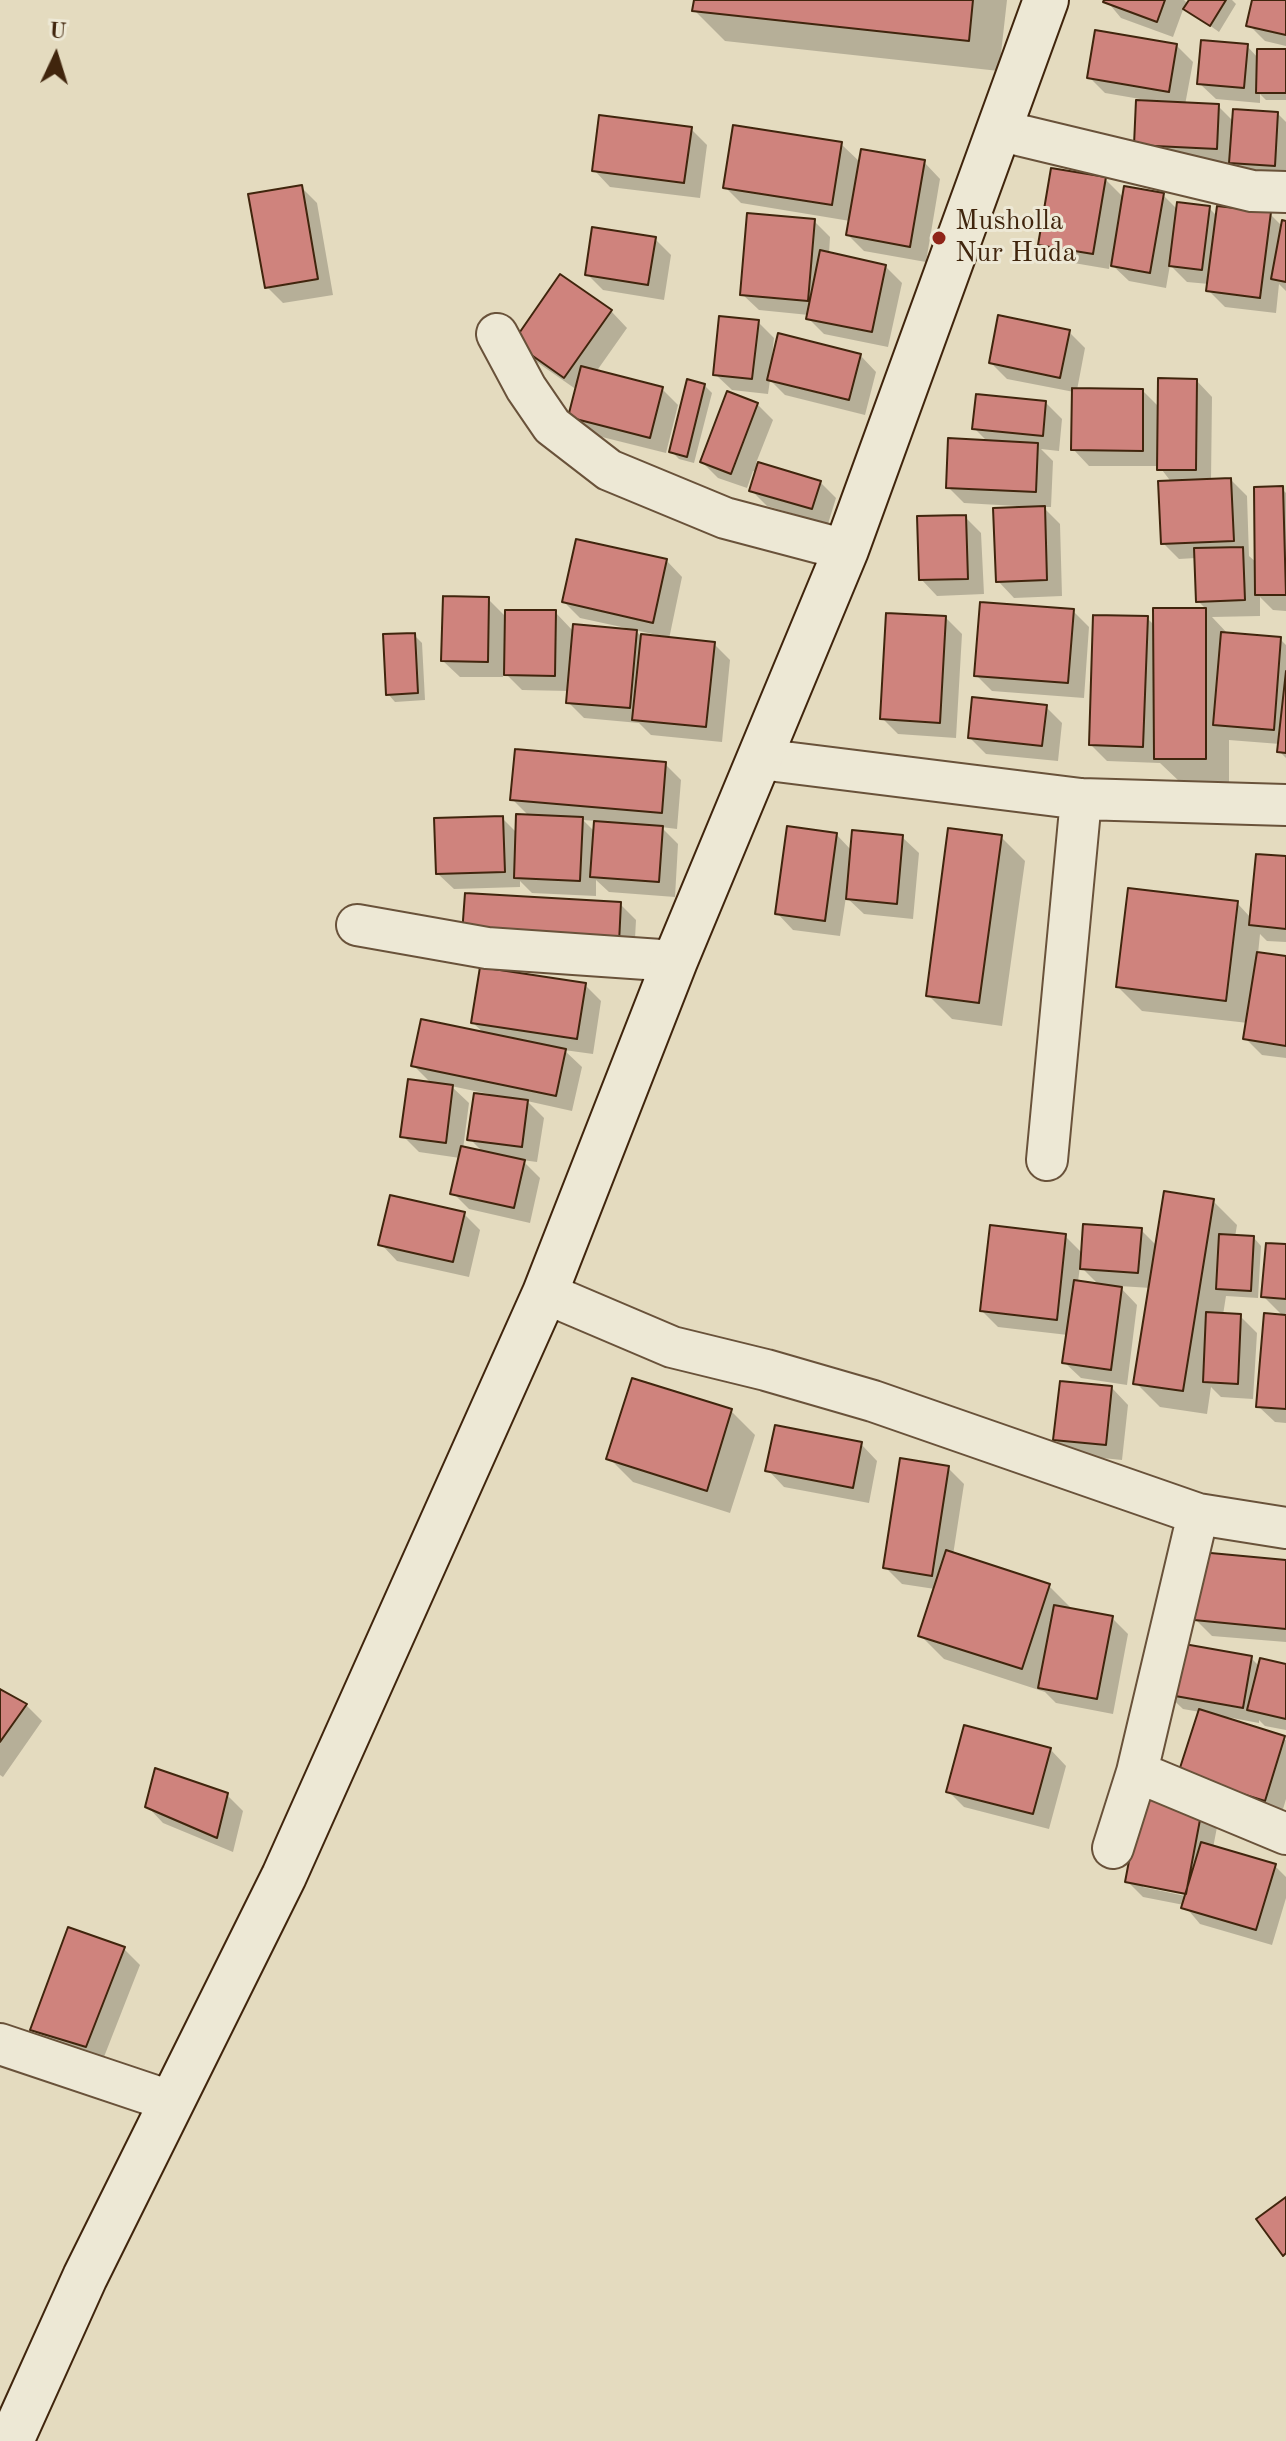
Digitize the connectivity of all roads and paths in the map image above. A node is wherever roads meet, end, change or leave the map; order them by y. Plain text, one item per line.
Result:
1 (1046, 0) edge
2 (998, 130) junction
3 (1286, 192) edge
4 (497, 334) dead end
5 (846, 550) junction
6 (760, 759) junction
7 (1081, 799) junction
8 (1286, 805) edge
9 (357, 925) dead end
10 (675, 961) junction
11 (1047, 1160) dead end
12 (545, 1293) junction
13 (1198, 1514) junction
14 (1286, 1528) edge
15 (1137, 1772) junction
16 (1286, 1834) edge
17 (1113, 1848) dead end
18 (0, 2044) edge
19 (170, 2101) junction
20 (11, 2441) edge

1 - 2 street
2 - 3 street
2 - 5 street
4 - 5 street
5 - 6 street
6 - 7 street
6 - 10 street
7 - 8 street
7 - 11 street
9 - 10 street
10 - 12 street
12 - 13 street
12 - 19 street
13 - 14 street
13 - 15 street
15 - 16 street
15 - 17 street
18 - 19 street
19 - 20 street

